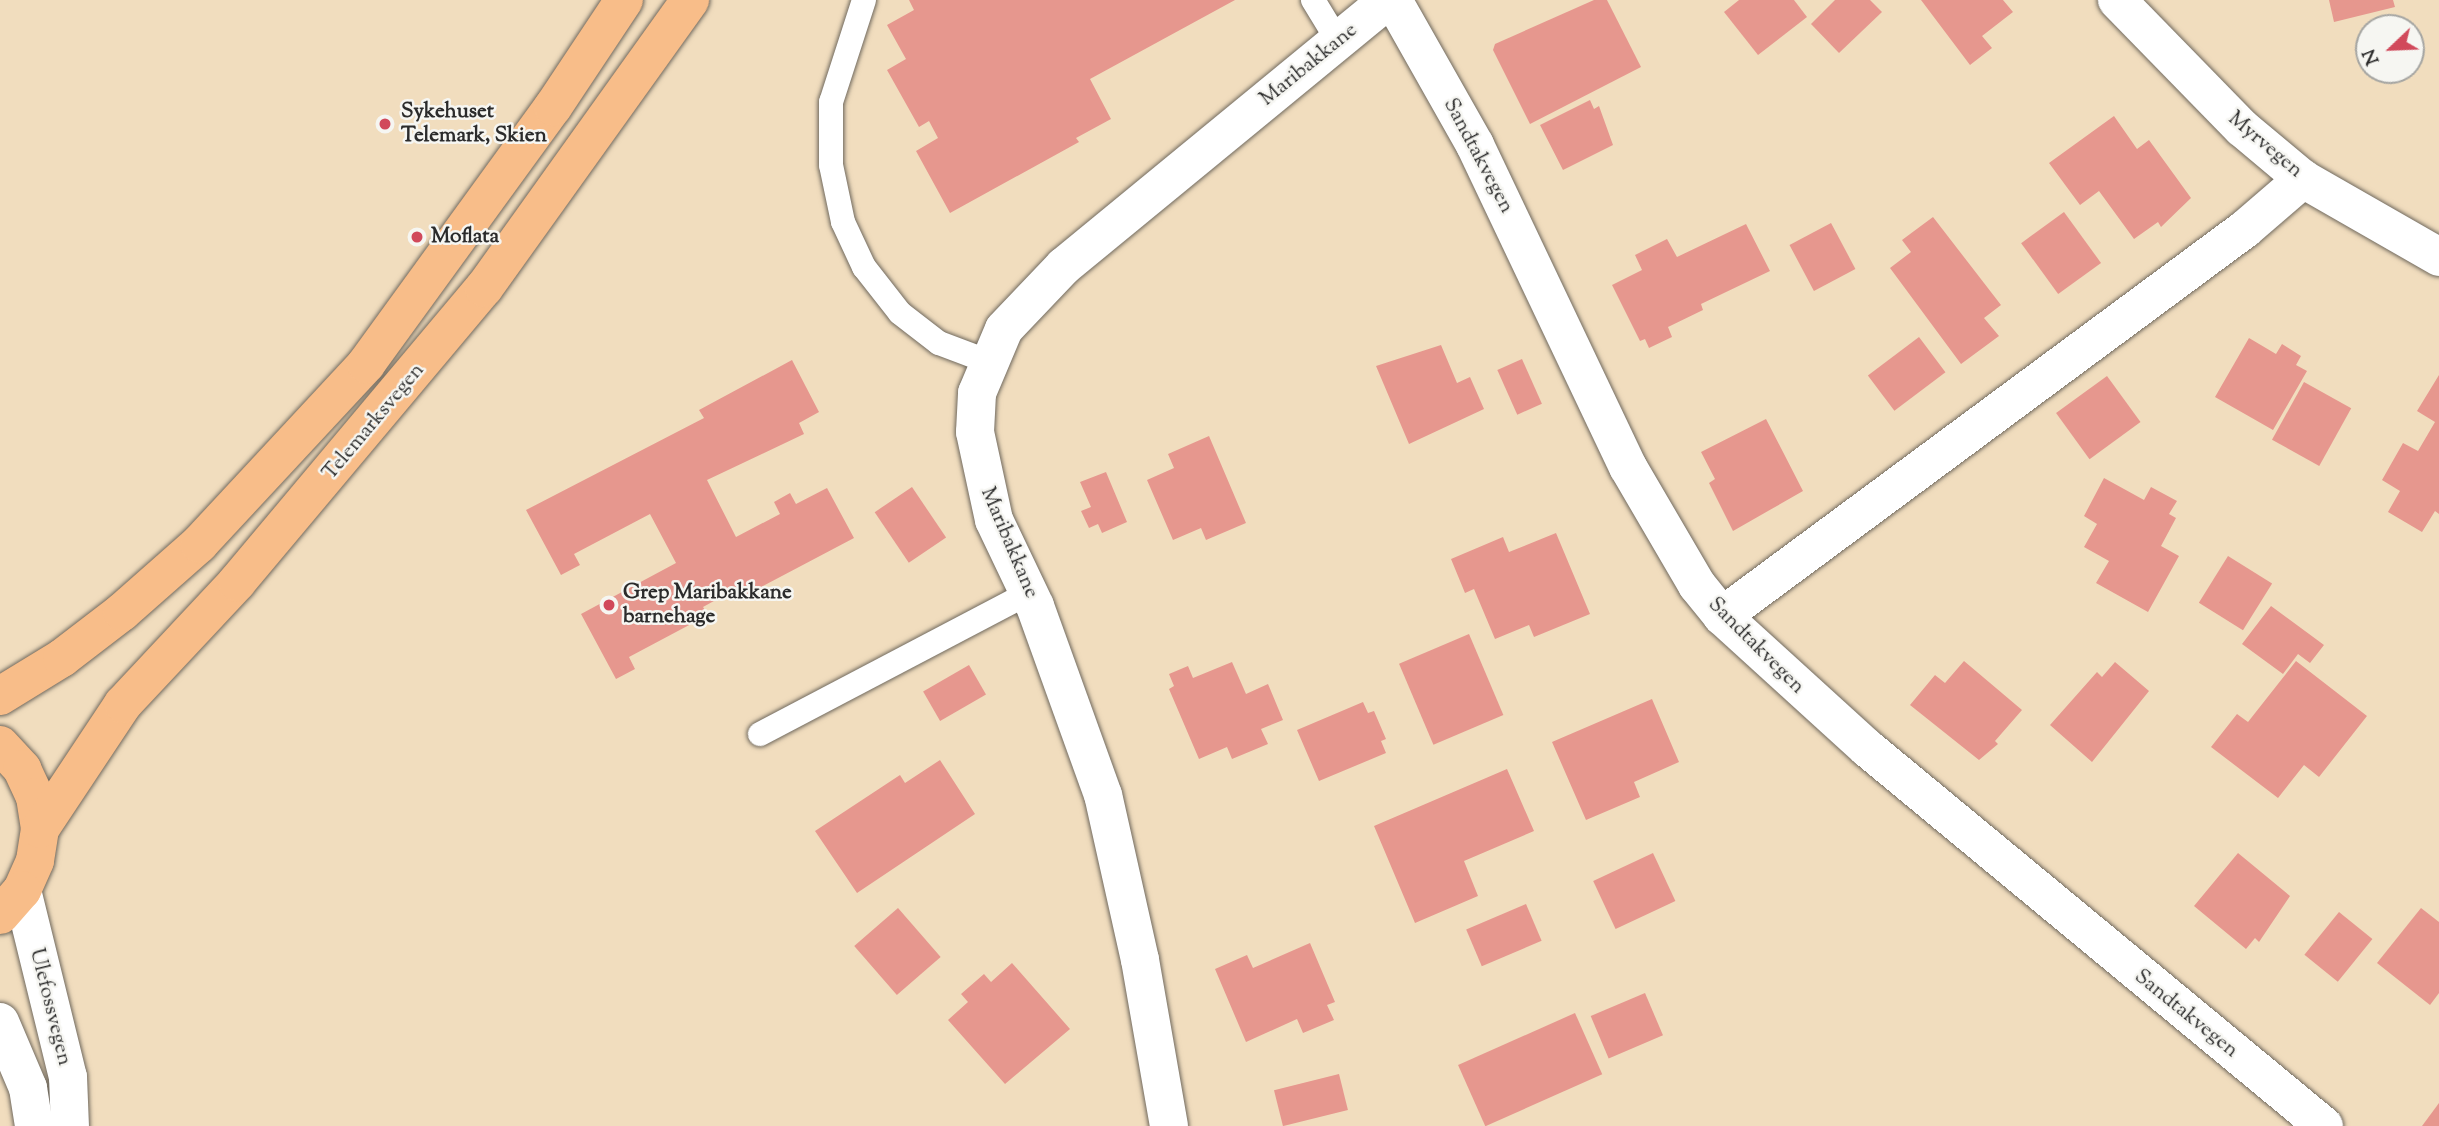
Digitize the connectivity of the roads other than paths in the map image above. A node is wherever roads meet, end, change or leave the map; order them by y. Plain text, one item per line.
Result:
1 (624, 0) edge
2 (690, 0) edge
3 (864, 0) edge
4 (1314, 0) edge
5 (1391, 0) edge
6 (2116, 0) edge
7 (1338, 41) junction
8 (2303, 178) junction
9 (2439, 257) edge
10 (987, 361) junction
11 (1029, 593) junction
12 (1723, 616) junction
13 (0, 696) edge
14 (760, 734) dead end
15 (0, 746) edge
16 (40, 829) junction
17 (11, 902) edge
18 (0, 1021) edge
19 (34, 1126) edge
20 (70, 1126) edge
21 (1169, 1126) edge
22 (2324, 1126) edge

1 - 13 main road, Telemarksvegen
2 - 16 main road, Telemarksvegen
3 - 10 lane
4 - 7 lane
5 - 7 street, Maribakkane
5 - 12 street, Sandtakvegen
6 - 8 street, Myrvegen
7 - 10 street, Maribakkane
8 - 9 street, Myrvegen
8 - 12 street
10 - 11 street, Maribakkane
11 - 14 lane
11 - 21 street, Maribakkane
12 - 22 street, Sandtakvegen
15 - 16 main road
16 - 17 main road
17 - 20 street, Ulefossvegen
18 - 19 street, Ulefossvegen

